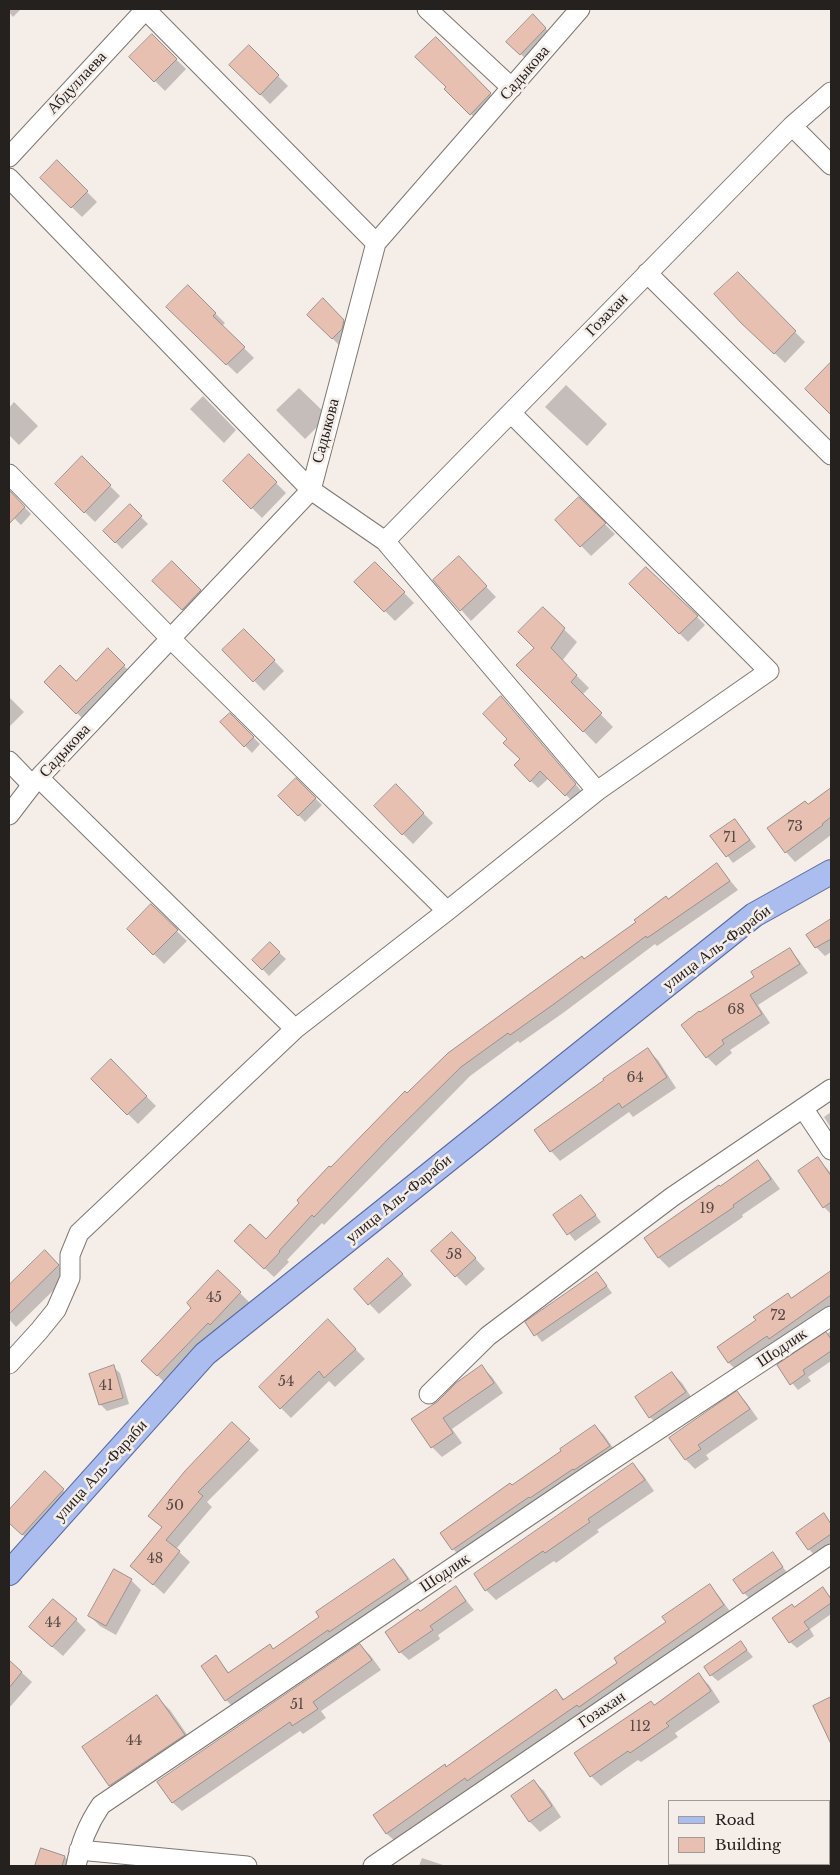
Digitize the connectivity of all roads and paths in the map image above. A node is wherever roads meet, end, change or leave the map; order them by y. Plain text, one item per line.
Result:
1 (145, 9) edge
2 (427, 9) edge
3 (580, 9) edge
4 (512, 88) junction
5 (831, 92) edge
6 (792, 126) junction
7 (9, 157) edge
8 (831, 165) edge
9 (9, 178) edge
10 (376, 243) junction
11 (648, 273) junction
12 (510, 413) junction
13 (831, 455) edge
14 (9, 474) edge
15 (311, 490) junction
16 (385, 541) junction
17 (171, 639) junction
18 (9, 761) edge
19 (36, 782) junction
20 (597, 791) junction
21 (9, 815) edge
22 (831, 872) edge
23 (447, 911) junction
24 (295, 1029) junction
25 (831, 1089) edge
26 (803, 1108) junction
27 (831, 1150) edge
28 (831, 1316) edge
29 (12, 1354) edge
30 (428, 1394) dead end
31 (831, 1554) edge
32 (9, 1573) edge
33 (78, 1858) edge
34 (247, 1866) edge
35 (373, 1866) edge

1 - 7 street, Абдуллаева
1 - 10 street
2 - 4 street
3 - 4 street, Садыкова
4 - 10 street, Садыкова
5 - 6 street, Гозахан
6 - 8 street
6 - 11 street, Гозахан
9 - 15 street
10 - 15 street, Садыкова
11 - 12 street, Гозахан
11 - 13 street
12 - 16 street, Гозахан
12 - 20 street
14 - 17 street
15 - 16 street
15 - 17 street, Садыкова
16 - 20 street
17 - 19 street, Садыкова
17 - 23 street
18 - 19 street
19 - 21 street, Садыкова
19 - 24 street
20 - 23 street
22 - 32 main road, улица Аль-Фараби
23 - 24 street
24 - 29 street
25 - 26 street
26 - 27 street
26 - 30 street
28 - 33 street, Шодлик
31 - 35 street, Гозахан
33 - 34 street

